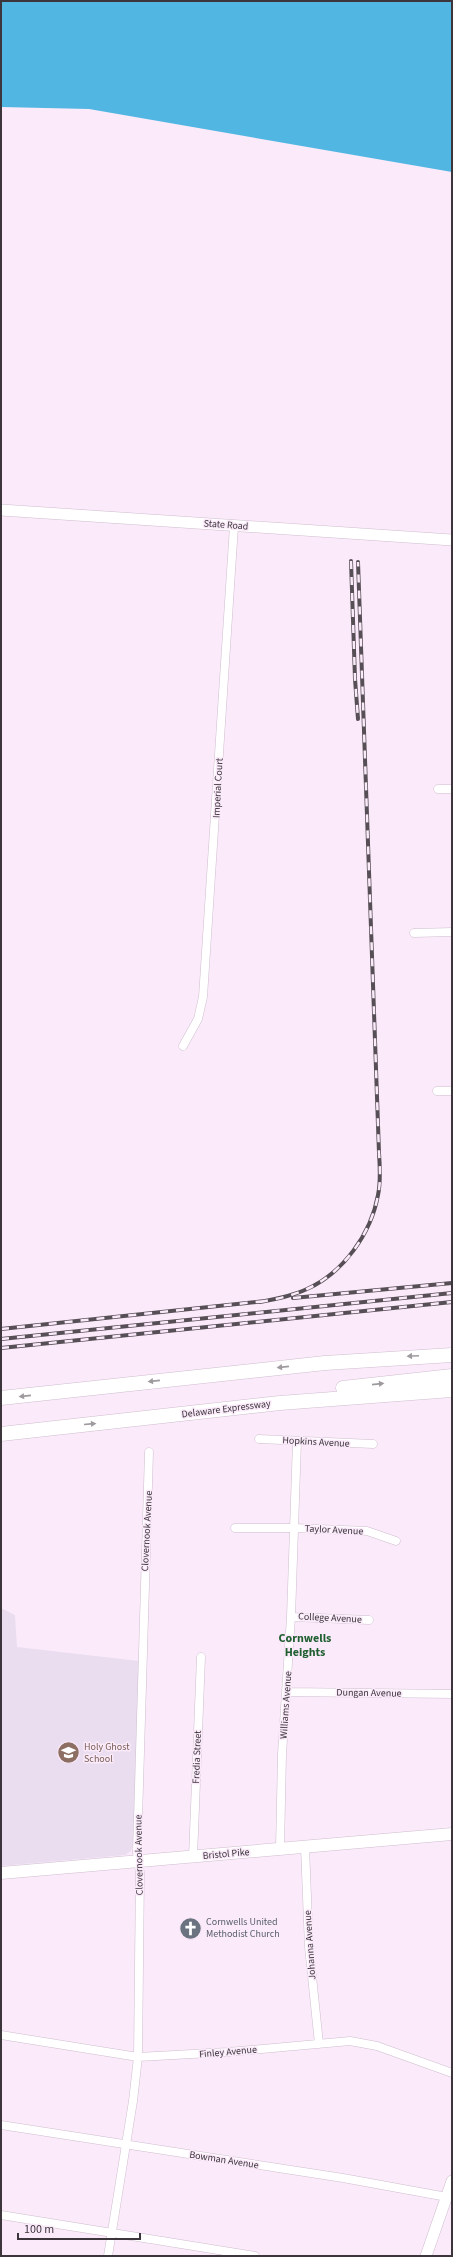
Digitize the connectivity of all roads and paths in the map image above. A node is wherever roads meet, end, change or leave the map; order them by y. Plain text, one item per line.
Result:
1 (1, 510) edge
2 (234, 526) junction
3 (452, 540) edge
4 (438, 789) dead end
5 (452, 789) edge
6 (452, 932) edge
7 (414, 933) dead end
8 (183, 1046) dead end
9 (437, 1091) dead end
10 (452, 1091) edge
11 (452, 1355) edge
12 (452, 1376) edge
13 (452, 1390) edge
14 (1, 1398) edge
15 (132, 1420) junction
16 (1, 1434) edge
17 (259, 1439) dead end
18 (297, 1441) junction
19 (373, 1444) dead end
20 (149, 1452) dead end
21 (235, 1528) dead end
22 (294, 1528) junction
23 (396, 1541) dead end
24 (291, 1617) junction
25 (369, 1620) dead end
26 (201, 1657) dead end
27 (286, 1692) junction
28 (452, 1694) edge
29 (452, 1834) edge
30 (304, 1847) junction
31 (280, 1849) junction
32 (193, 1856) junction
33 (138, 1861) junction
34 (1, 1873) edge
35 (1, 2035) edge
36 (319, 2044) junction
37 (138, 2057) junction
38 (452, 2073) edge
39 (1, 2125) edge
40 (126, 2145) junction
41 (452, 2181) edge
42 (447, 2197) junction
43 (1, 2215) edge
44 (113, 2233) junction
45 (108, 2256) edge
46 (255, 2256) edge
47 (426, 2256) edge

1 - 2 main road, State Road
2 - 3 main road, State Road
2 - 8 street, Imperial Court
4 - 5 street
6 - 7 street
9 - 10 street
11 -> 14 highway
15 -> 12 highway
13 - 15 highway, Delaware Expressway
16 -> 15 highway, Delaware Expressway
17 - 18 street, Hopkins Avenue
18 - 19 street, Hopkins Avenue
18 - 22 street, Williams Avenue
20 - 33 street, Clovernook Avenue
21 - 22 street, Taylor Avenue
22 - 23 street, Taylor Avenue
22 - 24 street, Williams Avenue
24 - 25 street, College Avenue
24 - 27 street, Williams Avenue
26 - 32 street, Fredia Street
27 - 28 street, Dungan Avenue
27 - 31 street, Williams Avenue
29 - 30 main road, Bristol Pike
30 - 31 main road, Bristol Pike
30 - 36 street, Johanna Avenue
31 - 32 main road, Bristol Pike
32 - 33 main road, Bristol Pike
33 - 34 main road, Bristol Pike
33 - 37 street, Clovernook Avenue
35 - 37 street, Finley Avenue
36 - 37 street, Finley Avenue
36 - 38 street, Finley Avenue
37 - 40 street, Clovernook Avenue
39 - 40 street, Bowman Avenue
40 - 42 street, Bowman Avenue
40 - 44 street, Clovernook Avenue
41 - 42 main road
42 - 47 main road
43 - 44 street
44 - 45 street, Clovernook Avenue
44 - 46 street

